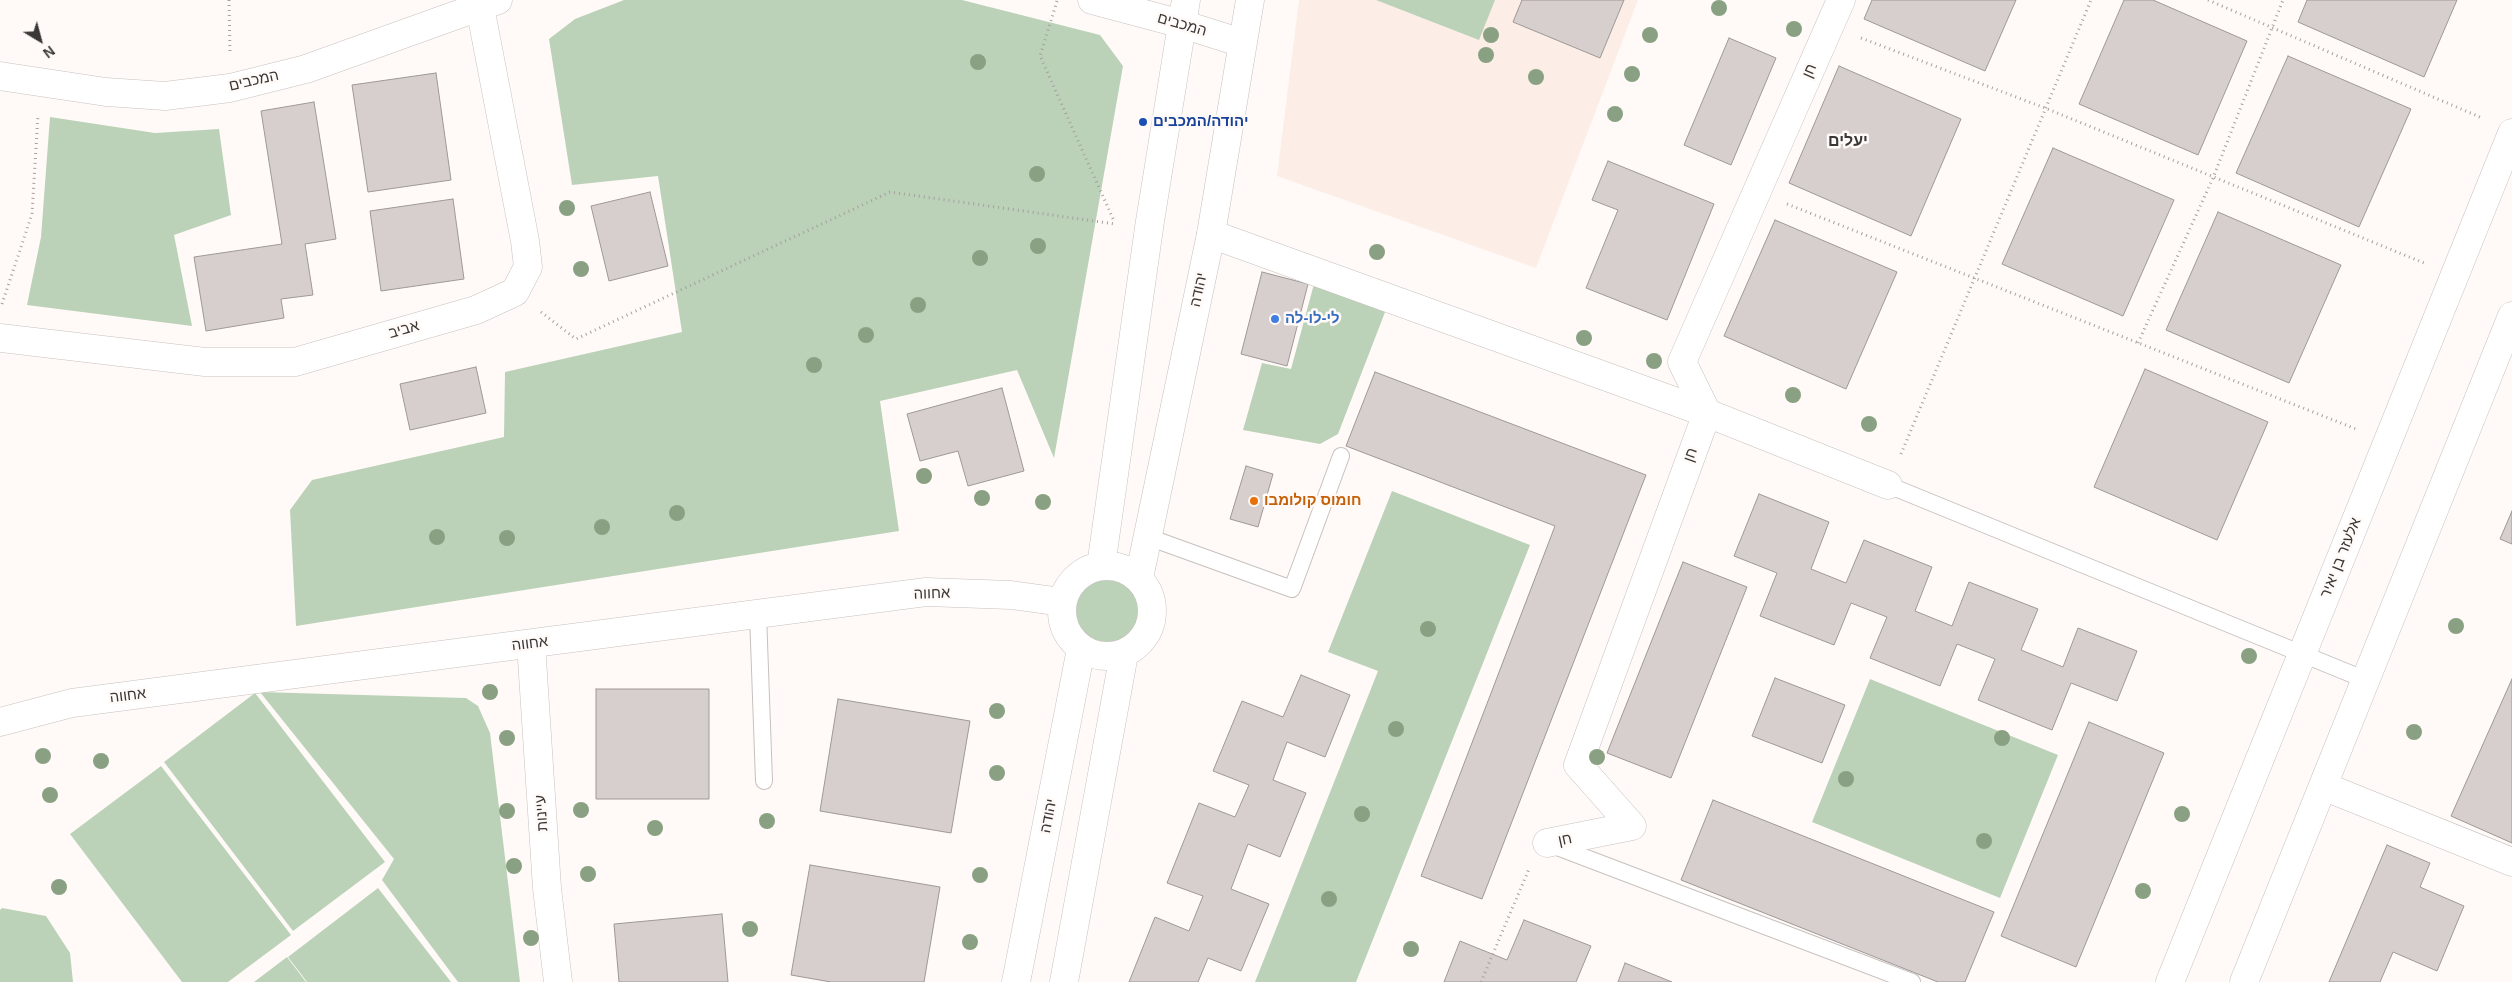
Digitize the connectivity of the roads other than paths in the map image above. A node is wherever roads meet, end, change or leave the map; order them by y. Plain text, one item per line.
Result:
1 (1092, 0) edge
2 (1250, 0) edge
3 (1841, 0) edge
4 (489, 3) edge
5 (1184, 12) edge
6 (1242, 43) junction
7 (0, 76) edge
8 (2512, 133) edge
9 (1211, 234) junction
10 (2512, 316) edge
11 (0, 338) edge
12 (1707, 412) junction
13 (1341, 456) dead end
14 (1888, 485) joint
15 (1148, 537) junction
16 (1101, 566) junction
17 (1139, 578) junction
18 (1062, 602) junction
19 (758, 614) junction
20 (531, 644) junction
21 (1081, 649) junction
22 (1124, 654) junction
23 (2302, 654) junction
24 (2366, 680) junction
25 (0, 722) edge
26 (764, 781) dead end
27 (2323, 786) junction
28 (1547, 843) joint
29 (2512, 862) edge
30 (558, 982) edge
31 (1016, 982) edge
32 (1064, 982) edge
33 (1912, 982) edge
34 (2170, 982) edge
35 (2244, 982) edge

1 - 5 street, המכבים
2 - 6 street, יהודה
3 - 12 street, חן
4 - 7 street, המכבים
4 - 11 street, אביב
5 - 6 street, המכבים
5 - 16 street
6 - 9 street, יהודה
8 - 23 street, אלעזר בן יאיר
9 - 12 street
9 - 15 street, יהודה
10 - 24 street
12 - 14 street
12 - 28 street, חן
13 - 15 lane
14 - 23 lane
15 - 17 street, יהודה
16 - 17 street
16 - 18 street
17 - 22 street
18 - 19 street, אחווה
18 - 21 street
19 - 20 street, אחווה
19 - 26 lane
20 - 25 street, אחווה
20 - 30 street, עיינות
21 - 22 street
21 - 31 street, יהודה
22 - 32 street
23 - 24 lane
23 - 34 street, אלעזר בן יאיר
24 - 27 street
27 - 29 street
27 - 35 street
28 - 33 lane

